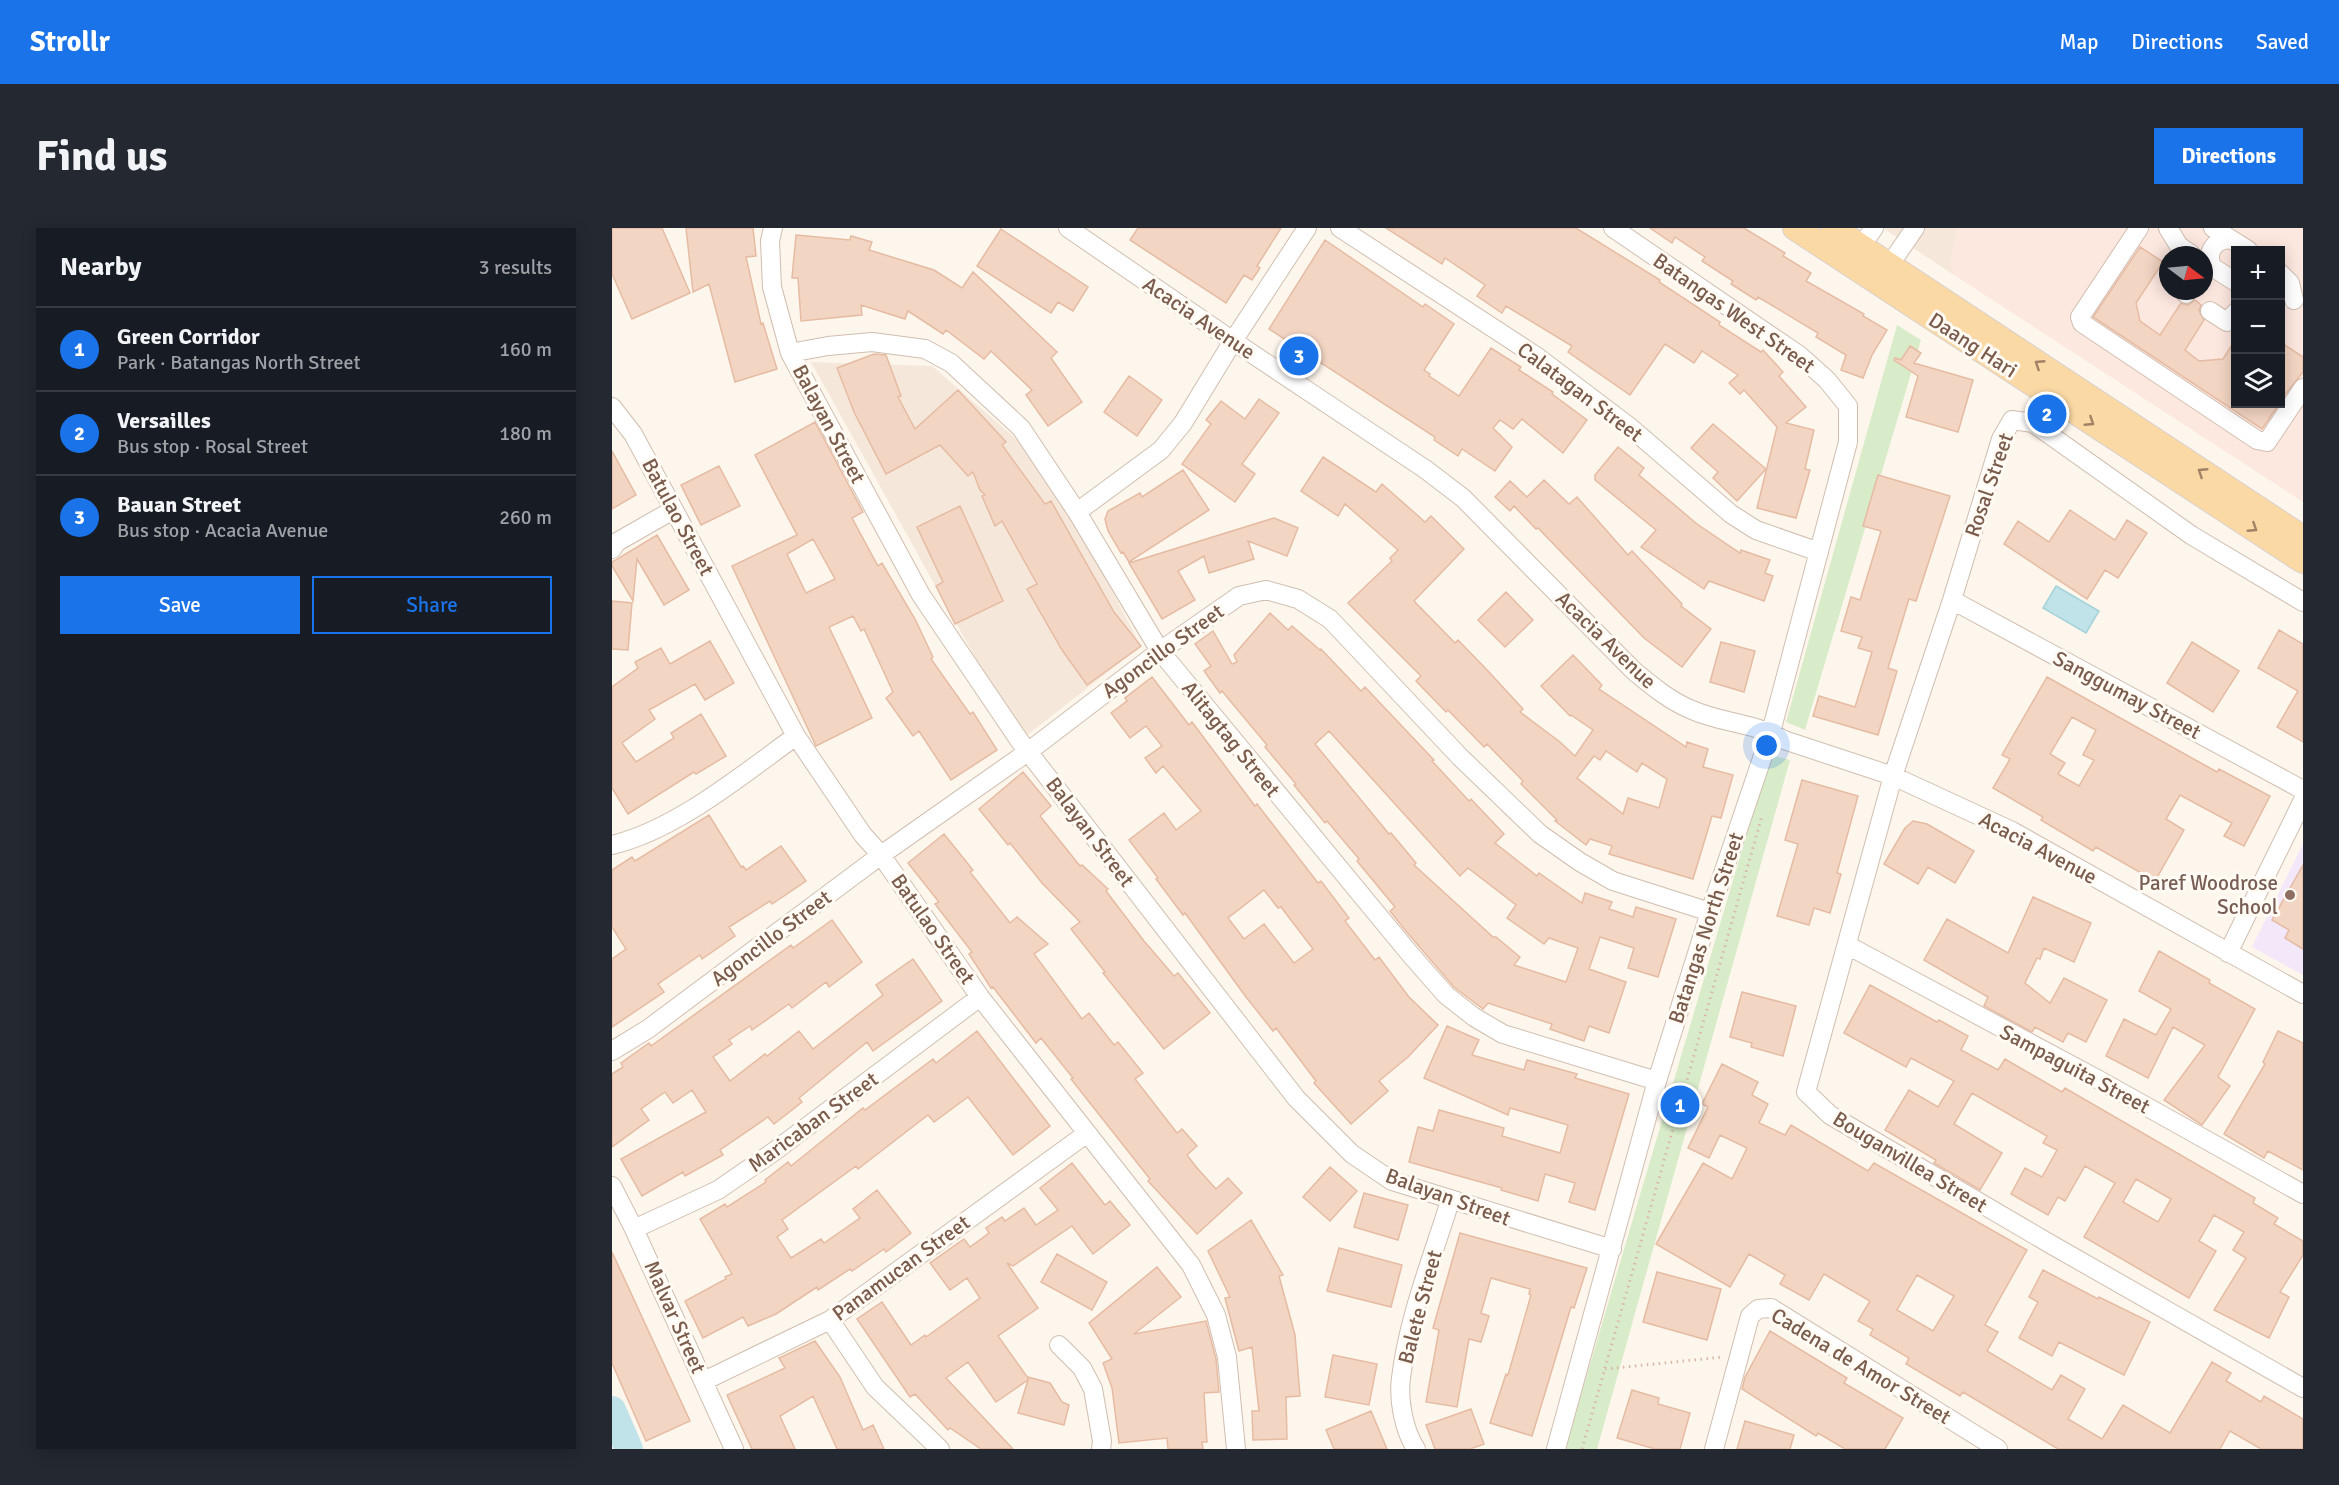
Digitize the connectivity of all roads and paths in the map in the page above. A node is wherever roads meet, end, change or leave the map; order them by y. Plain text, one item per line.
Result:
1 (773, 228) edge
2 (1068, 228) edge
3 (1308, 228) edge
4 (1340, 228) edge
5 (1613, 228) edge
6 (1795, 228) edge
7 (1833, 228) edge
8 (1915, 228) edge
9 (2139, 228) edge
10 (2168, 228) edge
11 (2213, 228) edge
12 (1861, 246) edge
13 (2178, 246) edge
14 (2236, 246) edge
15 (2240, 246) edge
16 (2222, 272) edge
17 (1884, 274) junction
18 (2285, 278) edge
19 (2293, 302) edge
20 (2210, 311) dead end
21 (2231, 317) edge
22 (1233, 341) junction
23 (790, 353) junction
24 (2303, 388) edge
25 (612, 406) edge
26 (1848, 406) joint
27 (673, 510) junction
28 (1077, 512) junction
29 (2303, 538) edge
30 (612, 549) edge
31 (1819, 552) junction
32 (2303, 561) edge
33 (1952, 600) junction
34 (2303, 602) edge
35 (1160, 651) junction
36 (1771, 732) junction
37 (796, 736) junction
38 (1029, 752) junction
39 (1893, 776) junction
40 (2303, 790) edge
41 (2303, 800) edge
42 (1764, 808) dead end
43 (612, 845) edge
44 (881, 855) junction
45 (1710, 912) junction
46 (1847, 945) junction
47 (2228, 953) junction
48 (2303, 994) edge
49 (980, 997) junction
50 (612, 1051) edge
51 (1657, 1081) junction
52 (1086, 1134) junction
53 (612, 1186) edge
54 (2303, 1194) edge
55 (1450, 1201) junction
56 (634, 1228) junction
57 (1612, 1250) junction
58 (830, 1320) junction
59 (1059, 1345) dead end
60 (1739, 1355) junction
61 (1605, 1369) junction
62 (704, 1381) junction
63 (2303, 1388) edge
64 (1968, 1442) edge
65 (734, 1449) edge
66 (940, 1449) edge
67 (1101, 1449) edge
68 (1236, 1449) edge
69 (1416, 1449) edge
70 (1556, 1449) edge
71 (1582, 1449) edge
72 (1714, 1449) edge
73 (1998, 1449) edge

1 - 23 street, Balayan Street
2 - 22 street, Acacia Avenue
3 - 22 street
4 - 31 street, Calatagan Street
5 - 26 street, Batangas West Street
6 - 12 main road, Daang Hari
7 - 12 main road, Daang Hari
8 - 17 street
9 - 24 street
10 - 13 street
11 - 15 street
12 - 17 main road, Daang Hari
14 - 16 street
29 -> 17 main road, Daang Hari
17 -> 32 main road, Daang Hari
18 - 19 street
20 - 21 street
22 - 28 street
22 - 36 street, Acacia Avenue
23 - 28 street, Alitagtag Street
23 - 38 street, Balayan Street
25 - 27 street, Batulao Street
26 - 31 street, Batangas North Street
27 - 30 street
27 - 37 street, Batulao Street
28 - 35 street, Alitagtag Street
31 - 36 street, Batangas North Street
33 - 34 street, Rosal Street
33 - 39 street, Rosal Street
33 - 40 street, Sanggumay Street
35 - 38 street, Agoncillo Street
35 - 45 street, Agoncillo Street
35 - 51 street, Alitagtag Street
36 - 39 street, Acacia Avenue
36 - 45 street, Batangas North Street
37 - 43 street
37 - 44 street, Batulao Street
38 - 44 street, Agoncillo Street
38 - 55 street, Balayan Street
39 - 46 street, Bouganvillea Street
39 - 47 street, Acacia Avenue
41 - 47 street
42 - 61 path
44 - 49 street, Batulao Street
44 - 50 street, Agoncillo Street
45 - 51 street, Batangas North Street
46 - 54 street, Sampaguita Street
46 - 63 street, Bouganvillea Street
47 - 48 street, Acacia Avenue
49 - 52 street, Batulao Street
49 - 56 street, Maricaban Street
51 - 57 street, Batangas North Street
52 - 58 street, Panamucan Street
52 - 68 street, Batulao Street
53 - 56 street, Malvar Street
55 - 57 street, Balayan Street
55 - 69 street, Balete Street
56 - 62 street, Malvar Street
57 - 70 street, Batangas North Street
58 - 62 street, Panamucan Street
58 - 66 street
59 - 67 street
60 - 61 path
60 - 64 street, Cadena de Amor Street
60 - 72 street, Cadena de Amor Street
61 - 71 path
62 - 65 street, Malvar Street
64 - 73 street, Cadena de Amor Street

